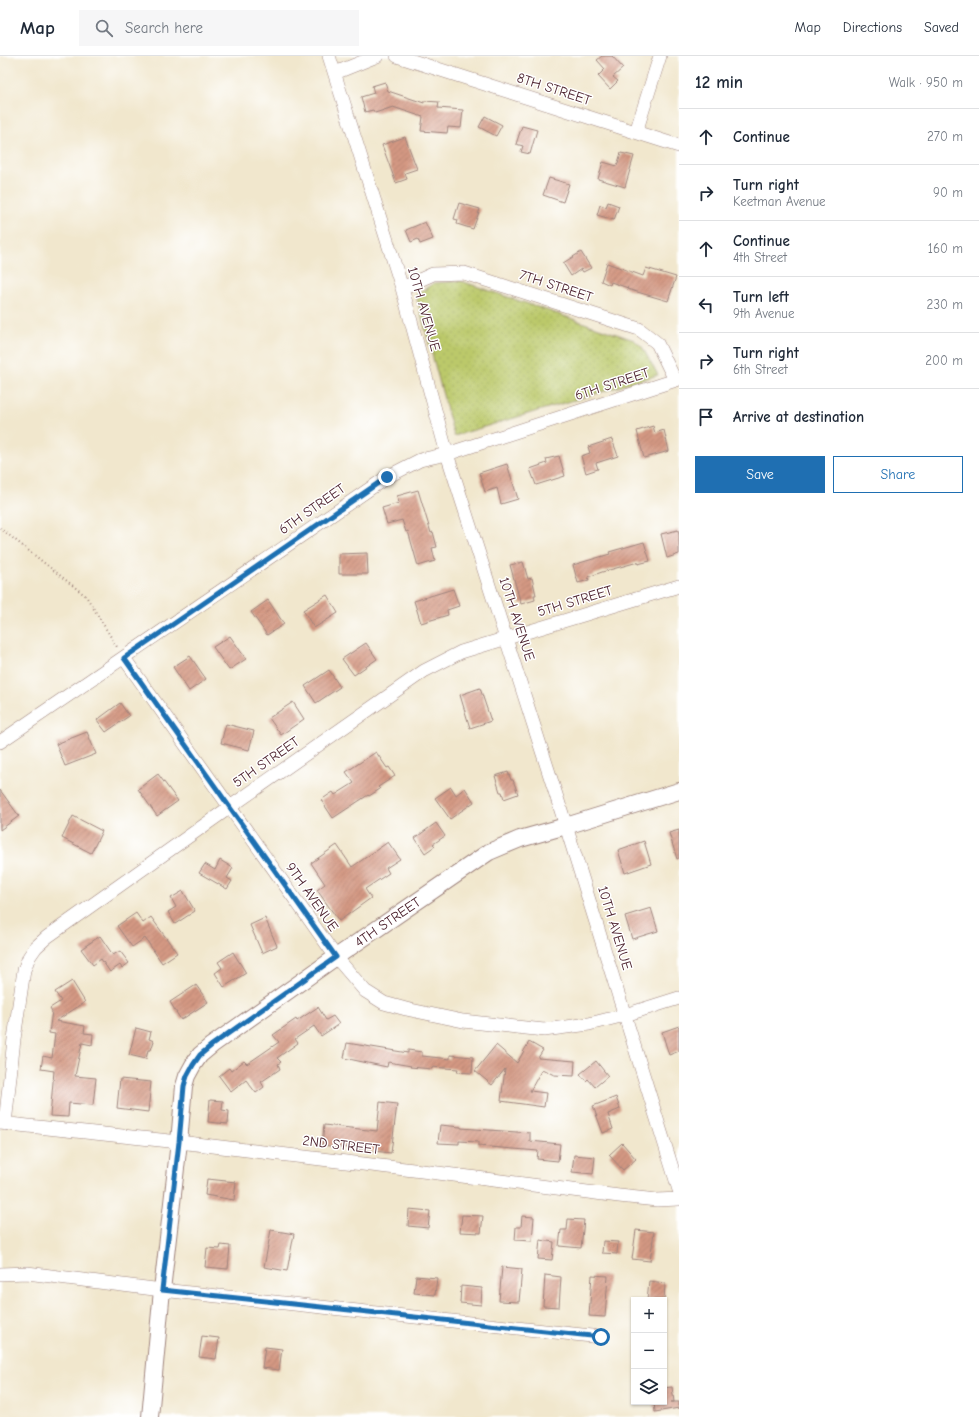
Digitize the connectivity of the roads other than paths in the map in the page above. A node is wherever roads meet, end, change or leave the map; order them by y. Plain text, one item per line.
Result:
1 (329, 56) edge
2 (377, 56) edge
3 (397, 56) edge
4 (660, 56) edge
5 (335, 73) junction
6 (636, 132) junction
7 (679, 146) edge
8 (402, 288) junction
9 (677, 380) edge
10 (447, 454) junction
11 (679, 586) edge
12 (506, 638) junction
13 (124, 658) junction
14 (0, 742) edge
15 (679, 791) edge
16 (230, 807) junction
17 (566, 826) junction
18 (336, 957) junction
19 (679, 998) edge
20 (625, 1015) junction
21 (2, 1123) edge
22 (179, 1142) junction
23 (679, 1190) edge
24 (679, 1199) edge
25 (0, 1274) edge
26 (162, 1290) junction
27 (601, 1337) dead end
28 (150, 1417) edge

1 - 5 street, 10TH AVENUE
2 - 5 street
3 - 6 street, 8TH STREET
4 - 6 street
5 - 8 street, 10TH AVENUE
6 - 7 street, 8TH STREET
8 - 9 street, 7TH STREET
8 - 10 street, 10TH AVENUE
9 - 10 street, 6TH STREET
10 - 12 street, 10TH AVENUE
10 - 13 street, 6TH STREET
11 - 12 street, 5TH STREET
12 - 16 street, 5TH STREET
12 - 17 street, 10TH AVENUE
13 - 14 street, 6TH STREET
13 - 16 street, 9TH AVENUE
15 - 17 street, 4TH STREET
16 - 18 street, 9TH AVENUE
16 - 21 street, 5TH STREET
17 - 18 street, 4TH STREET
17 - 20 street, 10TH AVENUE
18 - 20 street, 9TH AVENUE
18 - 22 street, 4TH STREET
19 - 20 street, 9TH AVENUE
20 - 23 street, 10TH AVENUE
21 - 22 street, 2ND STREET
22 - 24 street, 2ND STREET
22 - 26 street, 4TH STREET
25 - 26 street
26 - 27 street
26 - 28 street, 4TH STREET

